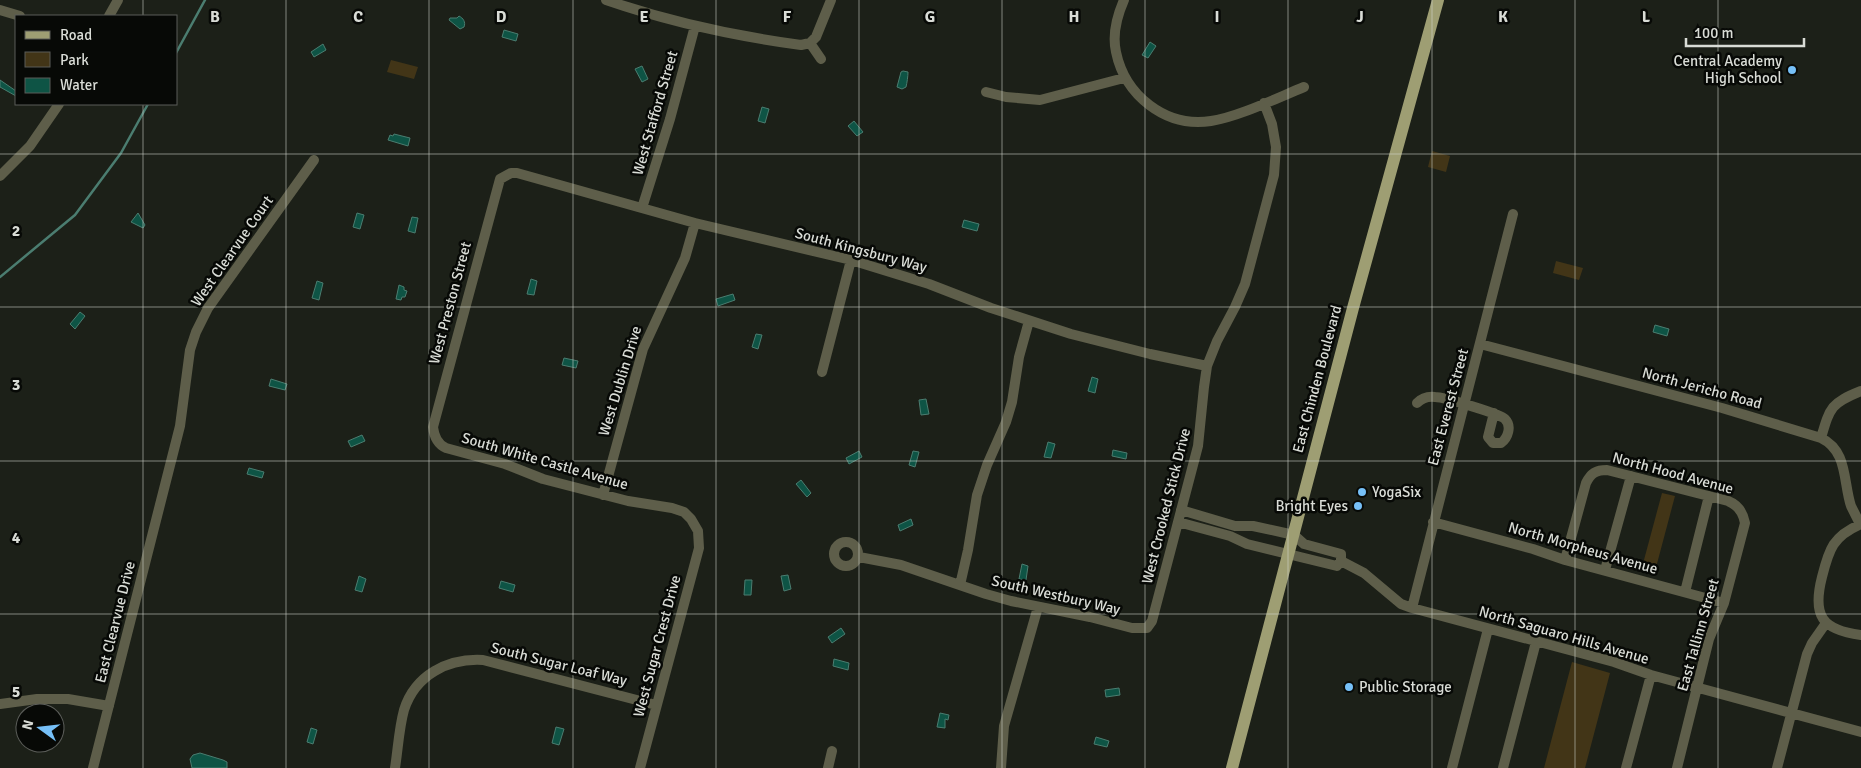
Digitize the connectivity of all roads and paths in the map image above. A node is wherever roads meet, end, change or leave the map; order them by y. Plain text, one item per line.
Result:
1 (118, 0) edge
2 (606, 0) edge
3 (831, 0) edge
4 (1124, 0) edge
5 (1438, 0) edge
6 (637, 5) edge
7 (0, 10) edge
8 (17, 15) edge
9 (110, 15) edge
10 (695, 26) junction
11 (810, 43) junction
12 (821, 59) dead end
13 (1124, 78) junction
14 (1304, 87) dead end
15 (986, 92) dead end
16 (1264, 103) junction
17 (58, 105) edge
18 (314, 160) dead end
19 (0, 176) edge
20 (505, 176) joint
21 (642, 208) junction
22 (1513, 214) dead end
23 (695, 223) junction
24 (851, 260) junction
25 (1029, 321) junction
26 (1480, 344) junction
27 (1208, 366) junction
28 (822, 372) dead end
29 (1861, 391) edge
30 (1417, 403) dead end
31 (1464, 405) junction
32 (1494, 413) dead end
33 (1821, 438) junction
34 (437, 440) joint
35 (1631, 476) junction
36 (166, 483) joint
37 (603, 495) junction
38 (1709, 496) junction
39 (1181, 510) junction
40 (1742, 511) joint
41 (1178, 522) junction
42 (1433, 522) junction
43 (1860, 524) edge
44 (698, 532) joint
45 (1294, 536) junction
46 (1289, 553) junction
47 (859, 557) dead end
48 (1565, 560) junction
49 (1341, 561) junction
50 (1605, 570) junction
51 (960, 585) junction
52 (1684, 592) junction
53 (1724, 603) junction
54 (1038, 607) junction
55 (1412, 608) junction
56 (1826, 623) junction
57 (1146, 628) joint
58 (1488, 629) junction
59 (1861, 636) edge
60 (1536, 642) junction
61 (1651, 675) junction
62 (1698, 688) junction
63 (0, 704) edge
64 (656, 705) junction
65 (109, 706) junction
66 (1791, 713) junction
67 (1861, 732) edge
68 (832, 751) dead end
69 (93, 768) edge
70 (395, 768) edge
71 (640, 768) edge
72 (828, 768) edge
73 (1001, 768) edge
74 (1232, 768) edge
75 (1452, 768) edge
76 (1503, 768) edge
77 (1626, 768) edge
78 (1677, 768) edge
79 (1777, 768) edge

1 - 9 street
2 - 6 street
3 - 11 street
4 - 13 street
5 - 45 main road, East Chinden Boulevard
6 - 10 street
7 - 8 street
10 - 11 street
10 - 21 street, West Stafford Street
11 - 12 street
13 - 15 street
13 - 16 street
14 - 16 street
16 - 27 street, West Crooked Stick Drive
17 - 19 street
18 - 36 street, West Clearvue Court
20 - 21 street, South Kingsbury Way
20 - 34 street, West Preston Street
21 - 23 street, South Kingsbury Way
22 - 26 street, East Everest Street
23 - 24 street, South Kingsbury Way
23 - 37 street, West Dublin Drive
24 - 25 street, South Kingsbury Way
24 - 28 street
25 - 27 street, South Kingsbury Way
25 - 51 street
26 - 31 street, East Everest Street
26 - 33 street, North Jericho Road
27 - 39 street, West Crooked Stick Drive
29 - 33 street
30 - 31 street
31 - 32 street
31 - 42 street, East Everest Street
33 - 43 street, North Jericho Road
34 - 37 street, South White Castle Avenue
35 - 38 street, North Hood Avenue
35 - 48 street, North Hood Avenue
35 - 50 street
36 - 65 street, East Clearvue Drive
37 - 44 street, South White Castle Avenue
38 - 40 street, North Hood Avenue
38 - 52 street
39 - 41 street, West Crooked Stick Drive
39 - 45 street
40 - 53 street, East Tallinn Street
41 - 46 street
41 - 57 street, West Crooked Stick Drive
42 - 48 street, North Morpheus Avenue
42 - 55 street, East Everest Street
43 - 56 street
44 - 64 street, West Sugar Crest Drive
45 - 46 main road, East Chinden Boulevard
45 - 49 street, North Saguaro Hills Avenue
46 - 49 street, North Saguaro Hills Avenue
46 - 74 main road, East Chinden Boulevard
47 - 51 street, South Westbury Way
48 - 50 street, North Morpheus Avenue
49 - 55 street, North Saguaro Hills Avenue
50 - 52 street, North Morpheus Avenue
51 - 54 street, South Westbury Way
52 - 53 street, North Morpheus Avenue
53 - 62 street, East Tallinn Street
54 - 57 street, South Westbury Way
54 - 73 street
55 - 58 street, North Saguaro Hills Avenue
56 - 59 street
56 - 66 street
58 - 60 street, North Saguaro Hills Avenue
58 - 75 street
60 - 61 street, North Saguaro Hills Avenue
60 - 76 street
61 - 62 street, North Saguaro Hills Avenue
61 - 77 street
62 - 66 street, North Saguaro Hills Avenue
62 - 78 street, East Tallinn Street
63 - 65 street
64 - 70 street, South Sugar Loaf Way
64 - 71 street, West Sugar Crest Drive
65 - 69 street, East Clearvue Drive
66 - 67 street, North Saguaro Hills Avenue
66 - 79 street
68 - 72 street

